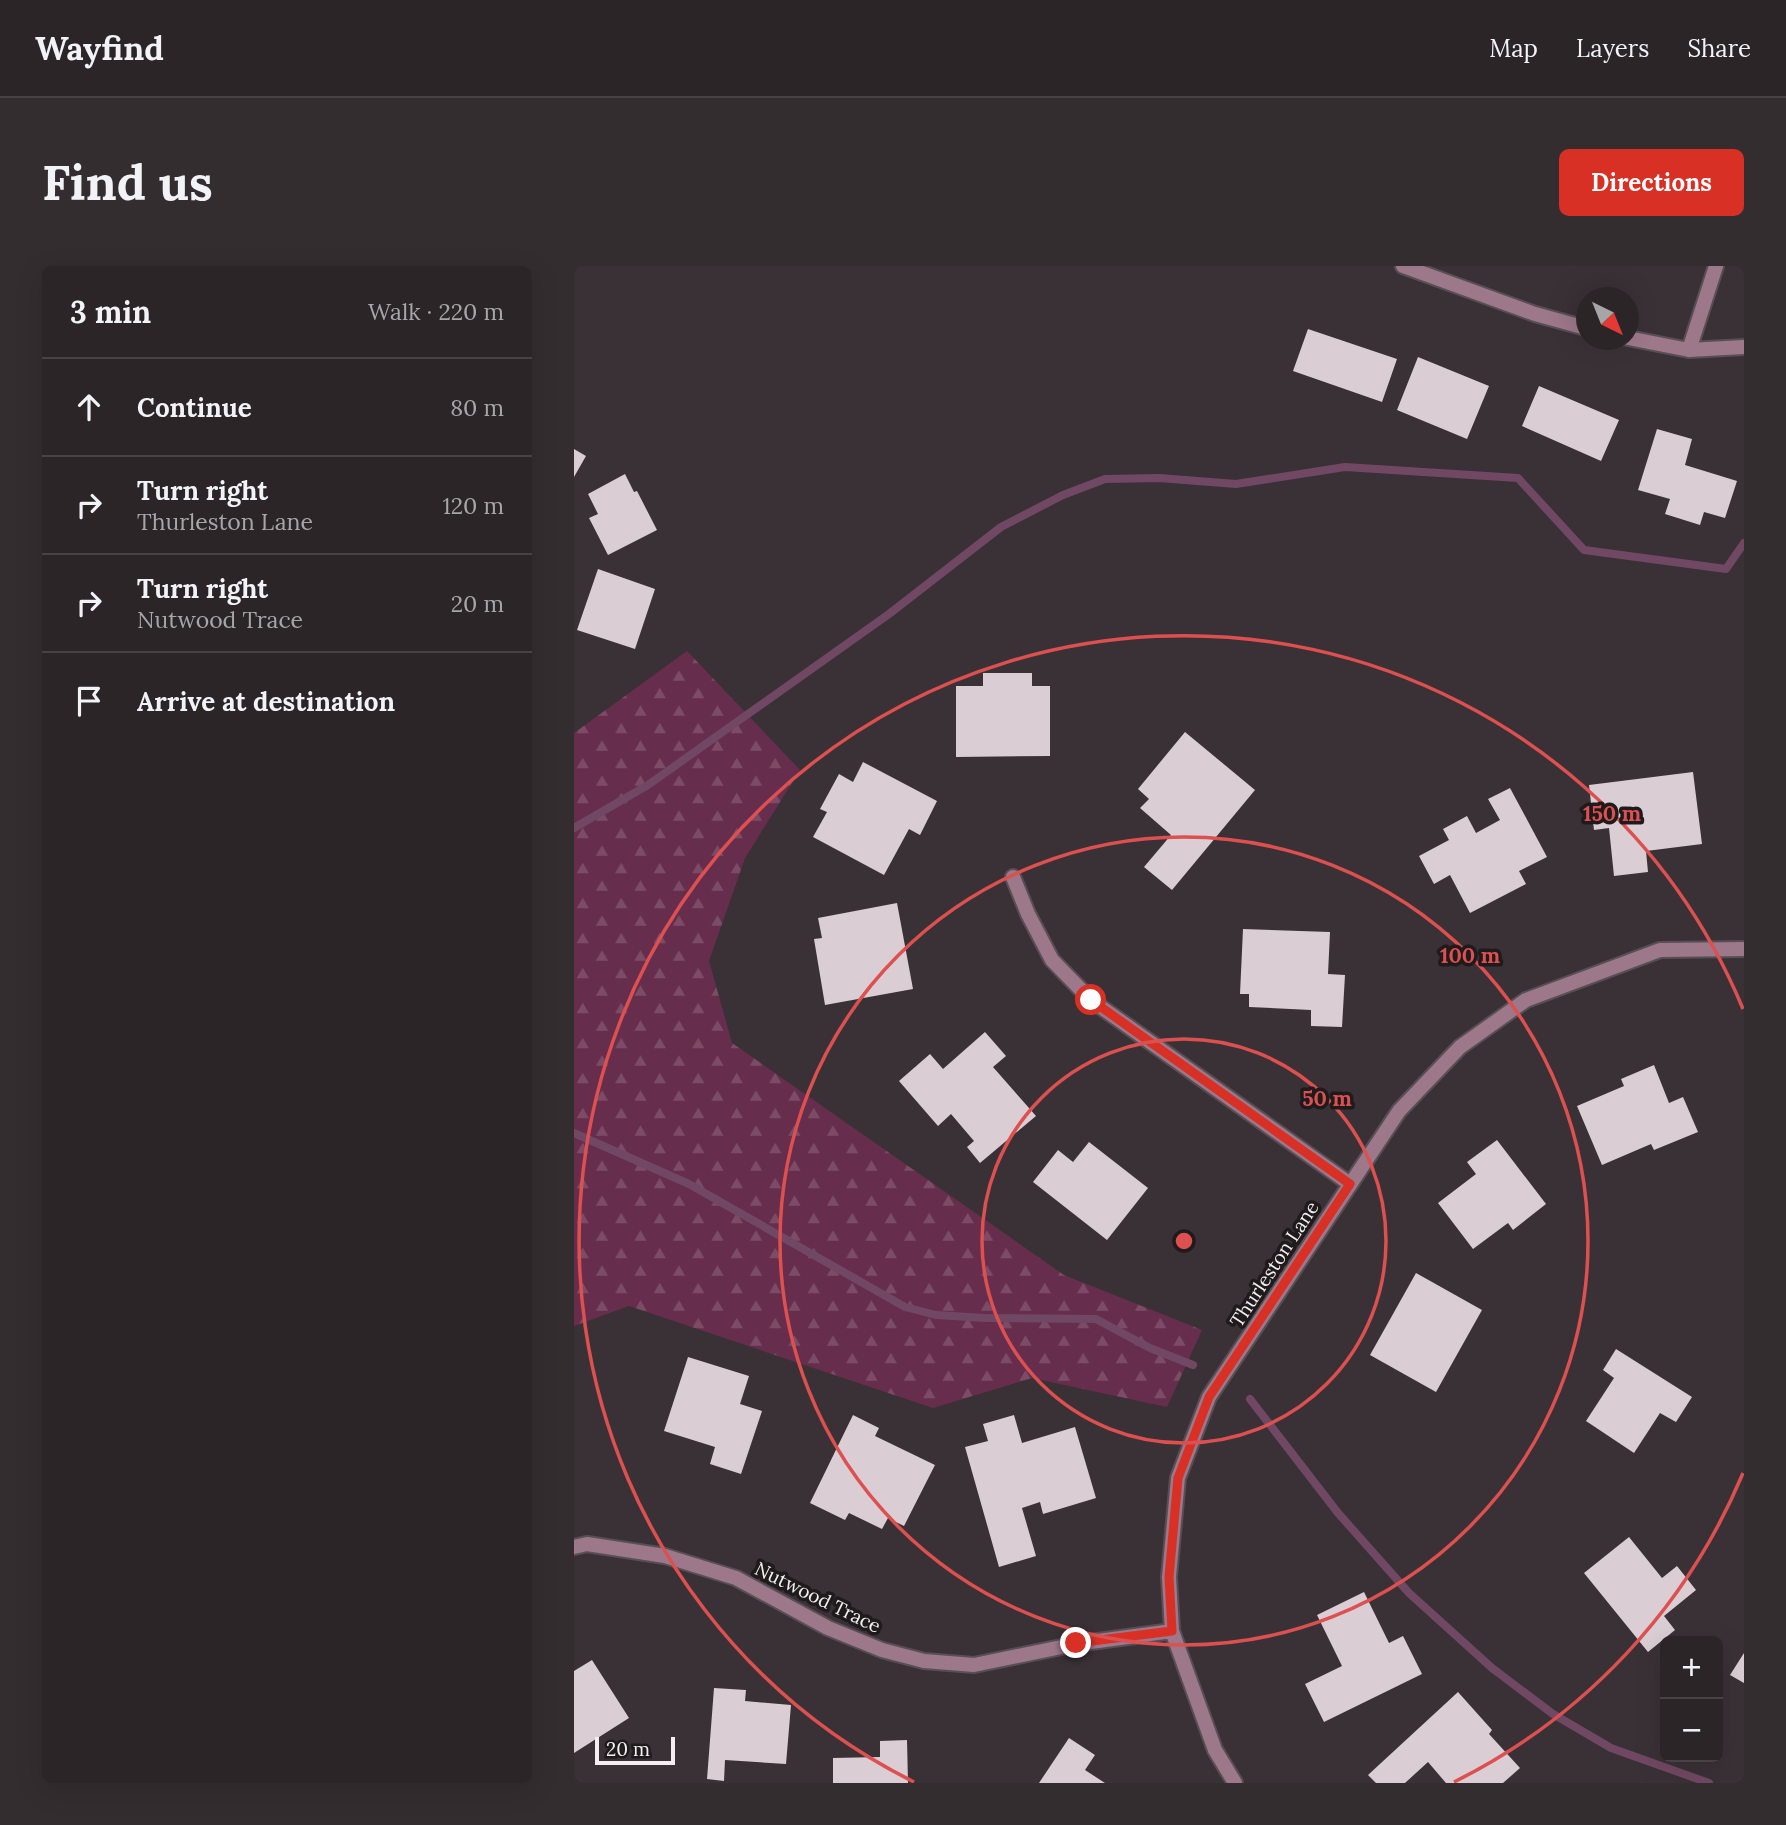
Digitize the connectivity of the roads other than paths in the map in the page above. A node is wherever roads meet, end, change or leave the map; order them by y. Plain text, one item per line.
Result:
1 (1403, 266) edge
2 (1716, 266) edge
3 (1576, 325) edge
4 (1639, 340) edge
5 (1744, 348) edge
6 (1689, 350) junction
7 (1013, 877) dead end
8 (1744, 949) edge
9 (1350, 1184) junction
10 (574, 1547) edge
11 (1172, 1631) junction
12 (1236, 1783) edge

1 - 3 street
2 - 6 street
4 - 6 street
5 - 6 street
7 - 9 street
8 - 9 street, Thurleston Lane
9 - 11 street, Thurleston Lane
10 - 11 street, Nutwood Trace
11 - 12 street, Thurleston Lane

